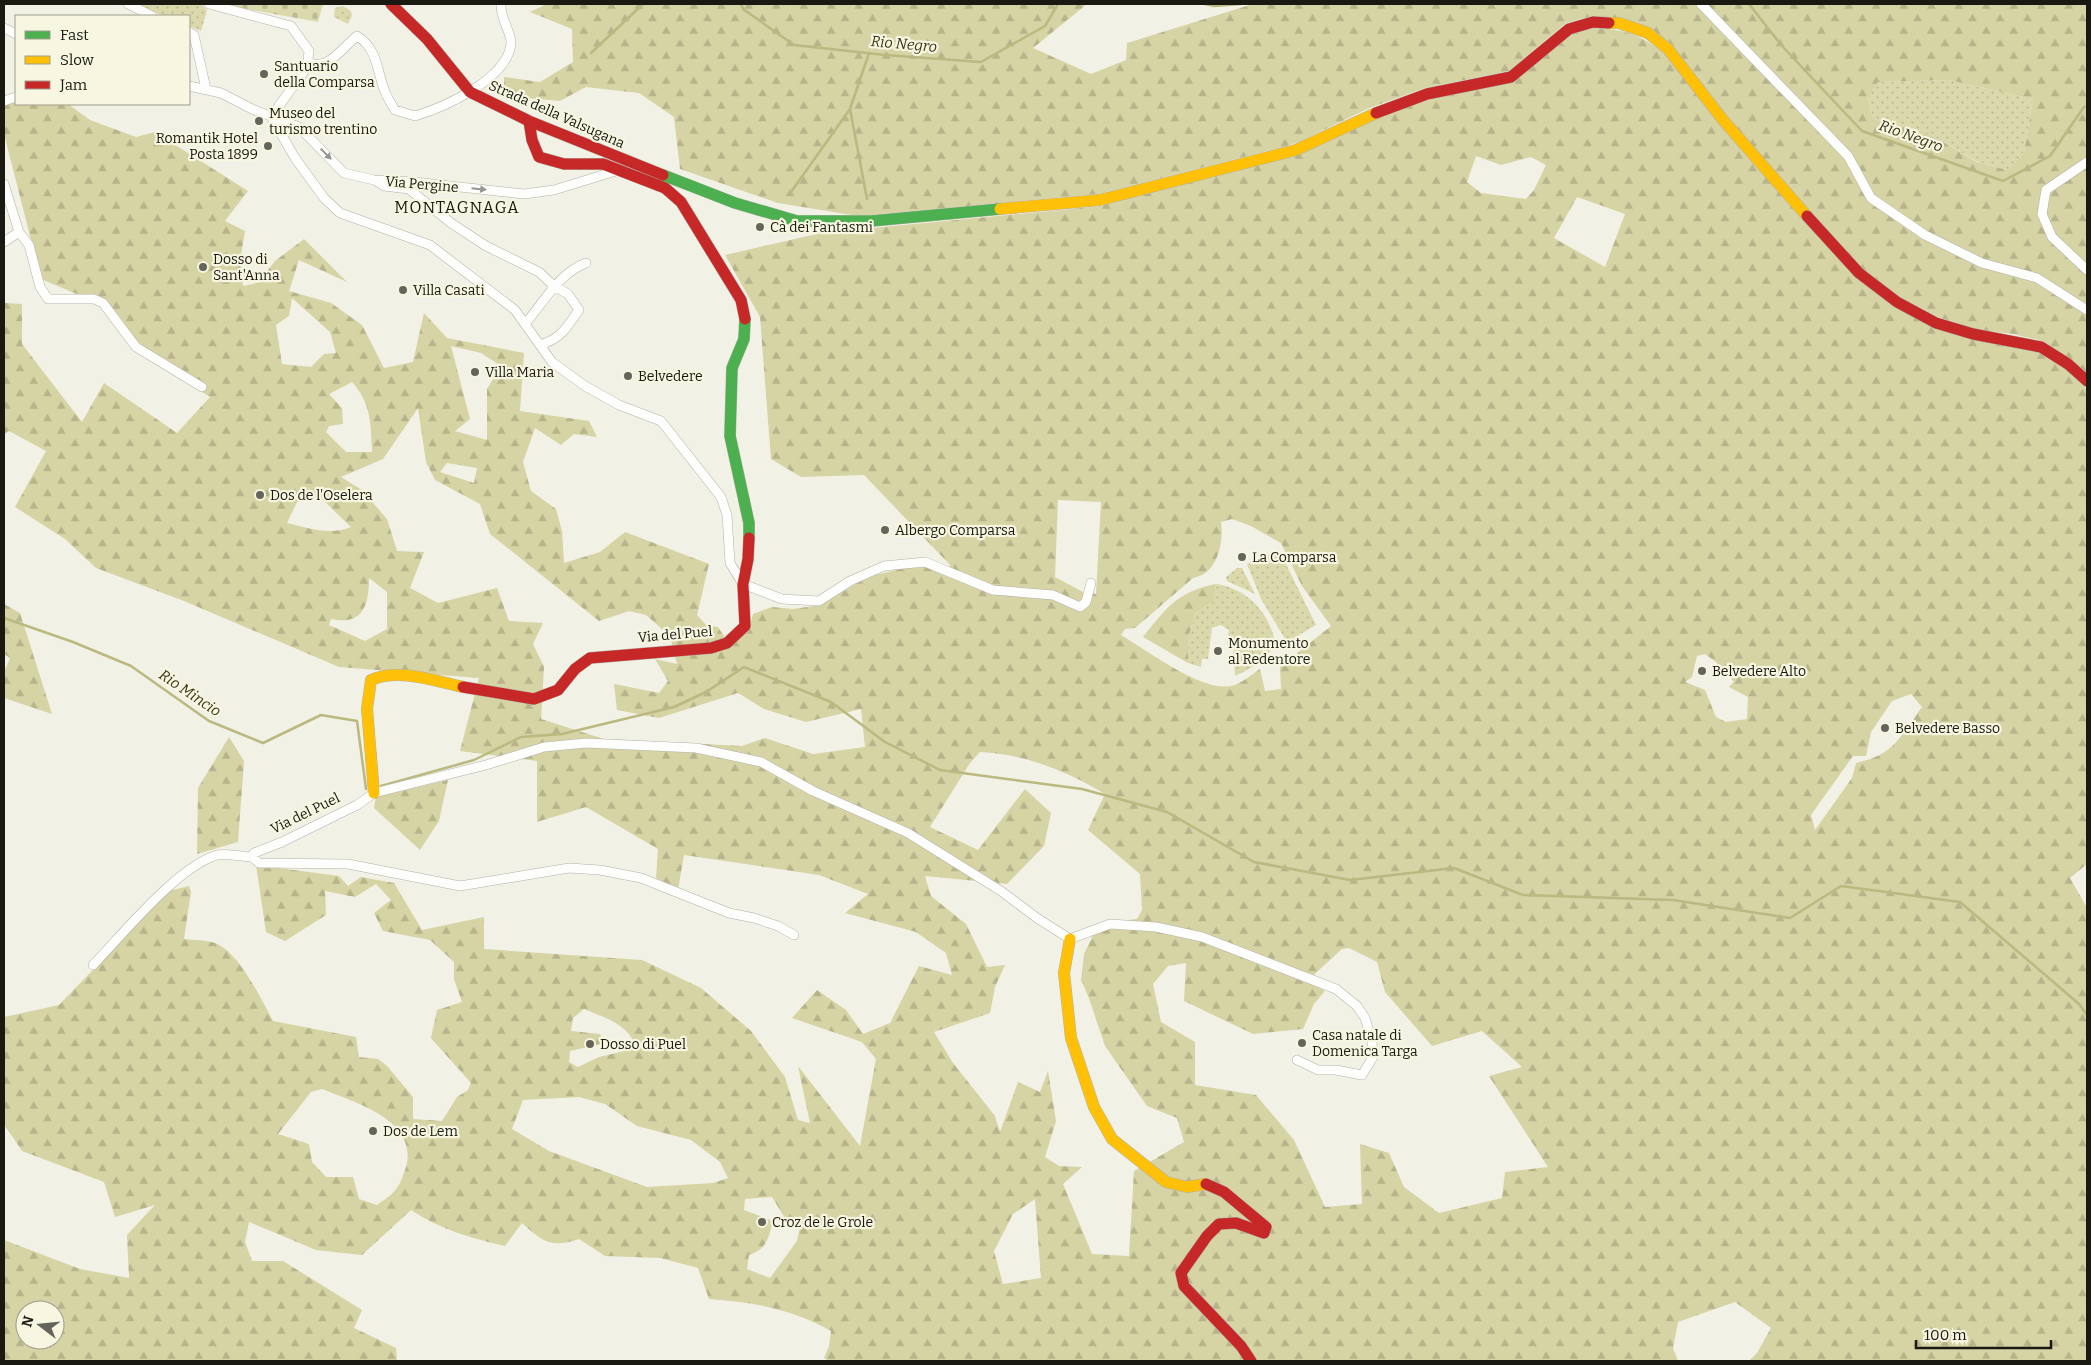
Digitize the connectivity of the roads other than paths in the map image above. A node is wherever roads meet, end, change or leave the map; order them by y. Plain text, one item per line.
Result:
1 (128, 4) edge
2 (209, 4) edge
3 (391, 4) edge
4 (501, 4) edge
5 (1702, 4) edge
6 (150, 15) edge
7 (190, 33) edge
8 (309, 62) junction
9 (190, 86) edge
10 (206, 90) junction
11 (470, 92) junction
12 (271, 118) junction
13 (529, 121) junction
14 (2087, 162) edge
15 (619, 170) junction
16 (374, 180) junction
17 (4, 184) edge
18 (19, 232) junction
19 (4, 242) edge
20 (586, 263) dead end
21 (2087, 270) edge
22 (554, 286) junction
23 (2087, 310) edge
24 (525, 324) junction
25 (540, 345) junction
26 (2087, 381) edge
27 (202, 388) dead end
28 (1091, 583) dead end
29 (743, 584) junction
30 (374, 793) junction
31 (252, 858) junction
32 (794, 935) dead end
33 (1070, 939) junction
34 (93, 965) dead end
35 (1297, 1060) dead end
36 (1251, 1361) edge

1 - 6 street
2 - 8 street
3 - 11 main road, Strada della Valsugana
4 - 11 street
5 - 23 street
7 - 10 street
8 - 11 street
8 - 12 street
9 - 10 street, Via Pergine
10 - 12 street, Via Pergine
11 - 13 main road, Strada della Valsugana
12 -> 16 street, Via Pergine
12 - 24 street
13 - 15 main road
13 - 26 main road, Strada della Valsugana
14 - 21 street
16 -> 15 street, Via Pergine
15 - 29 main road
16 - 22 street
17 - 18 street
18 - 19 street
18 - 27 street
20 - 22 street
22 - 24 street
22 - 25 street
24 - 25 street
25 - 29 street
28 - 29 street
29 - 30 main road, Via del Puel
30 - 31 street, Via del Puel
30 - 33 street
31 - 32 street
31 - 34 street
33 - 35 street
33 - 36 main road

